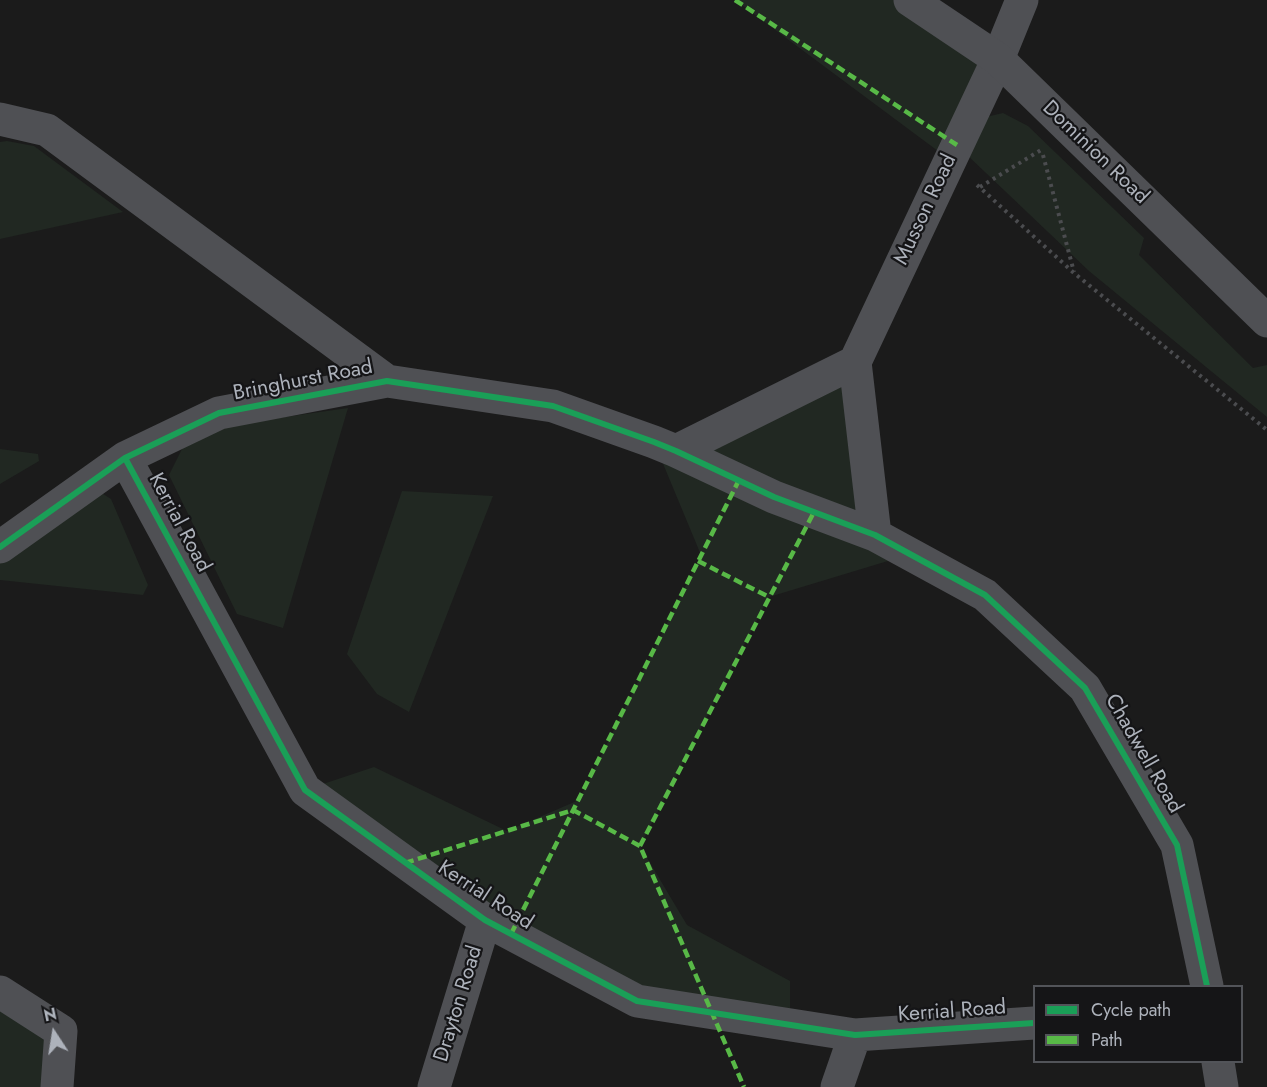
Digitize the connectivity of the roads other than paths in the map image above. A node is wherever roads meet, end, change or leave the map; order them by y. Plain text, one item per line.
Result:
1 (910, 0) edge
2 (1022, 0) edge
3 (998, 58) junction
4 (0, 120) edge
5 (1267, 321) edge
6 (855, 362) junction
7 (387, 381) junction
8 (676, 450) junction
9 (125, 458) junction
10 (774, 497) joint
11 (875, 535) junction
12 (0, 547) edge
13 (485, 920) junction
14 (1207, 985) edge
15 (0, 992) edge
16 (1033, 1023) edge
17 (855, 1035) junction
18 (1218, 1063) edge
19 (57, 1087) edge
20 (434, 1087) edge
21 (837, 1087) edge
22 (1222, 1087) edge

1 - 3 street, Dominion Road
2 - 3 street, Musson Road
3 - 5 street, Dominion Road
3 - 6 street, Musson Road
4 - 7 street, Bringhurst Road
6 - 8 street
6 - 11 street
7 - 8 street, Bringhurst Road
7 - 9 street, Bringhurst Road
8 - 10 street, Bringhurst Road
9 - 12 street, Bringhurst Road
9 - 13 street, Kerrial Road
10 - 11 street, Chadwell Road
11 - 14 street, Chadwell Road
13 - 17 street, Kerrial Road
13 - 20 street, Drayton Road
15 - 19 street
16 - 17 street, Kerrial Road
17 - 21 street
18 - 22 street

